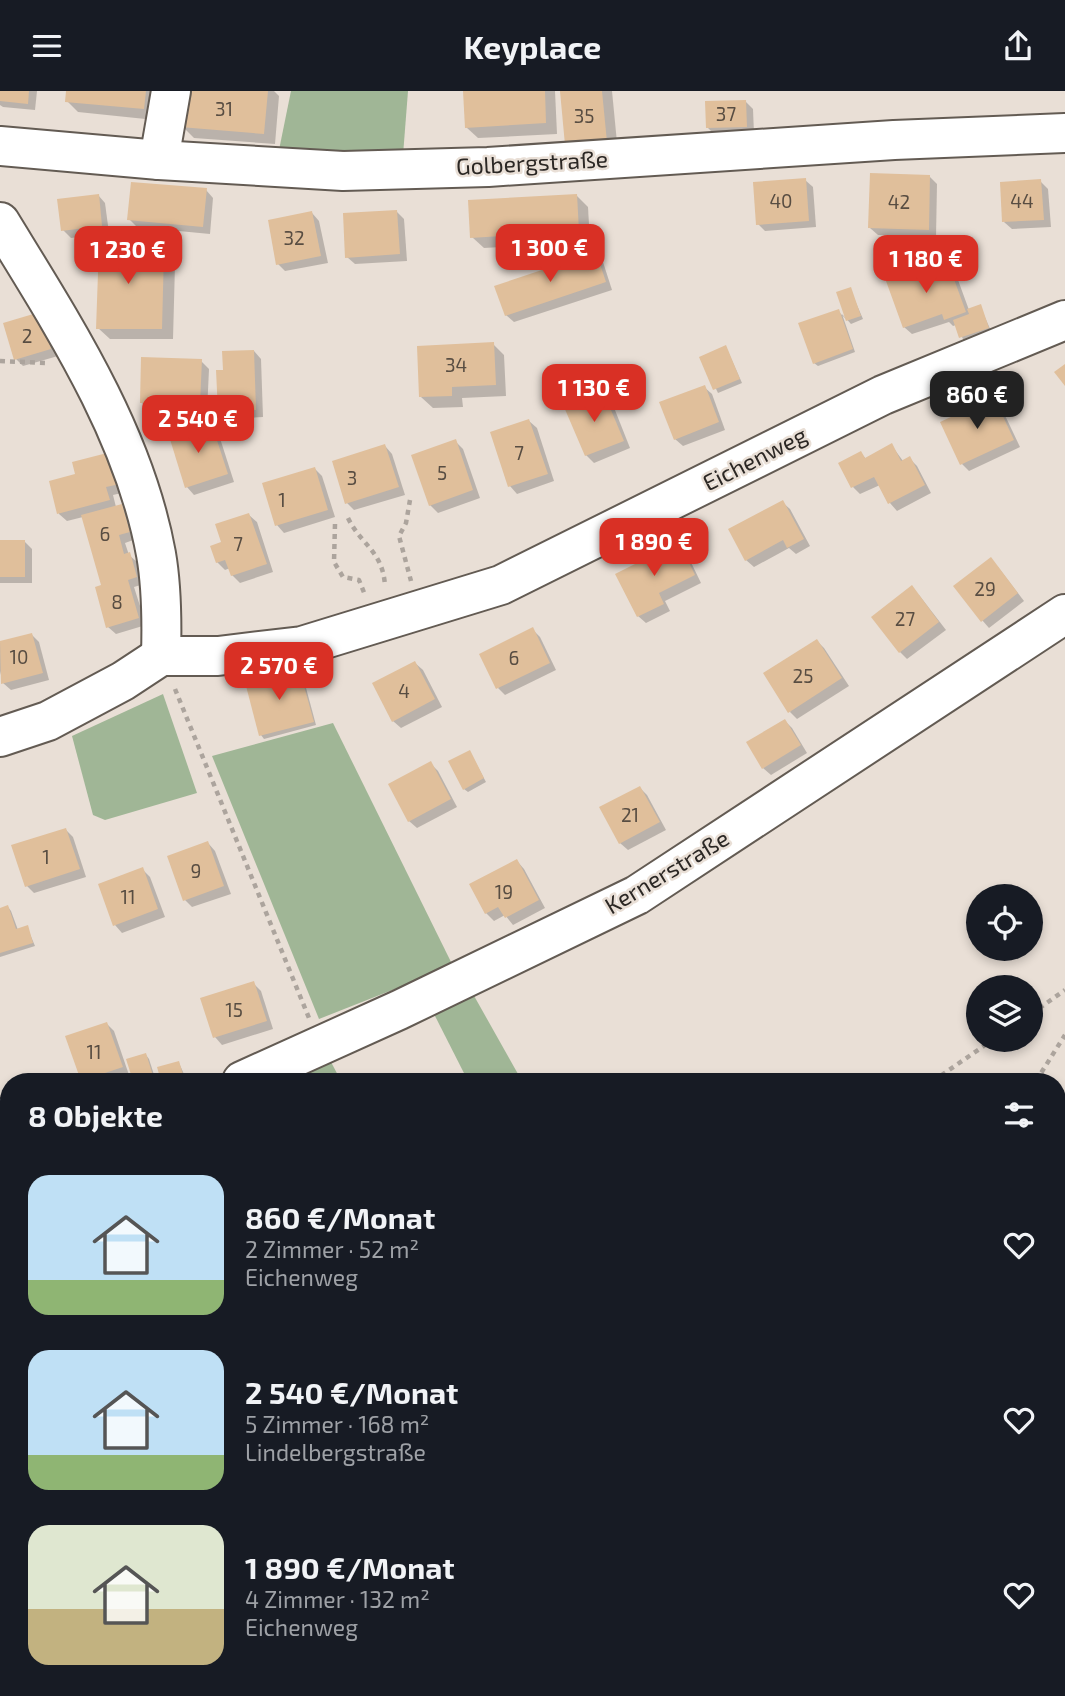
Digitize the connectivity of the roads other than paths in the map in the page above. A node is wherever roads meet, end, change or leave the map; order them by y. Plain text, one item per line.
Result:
1 (171, 91) edge
2 (1065, 133) edge
3 (0, 146) edge
4 (159, 160) junction
5 (0, 222) edge
6 (1065, 320) edge
7 (1065, 614) edge
8 (161, 656) junction
9 (0, 737) edge
10 (260, 1073) edge

1 - 4 street
2 - 4 street, Golbergstraße
3 - 4 street, Golbergstraße
5 - 8 street
6 - 8 street, Eichenweg
7 - 10 street, Kernerstraße
8 - 9 street

